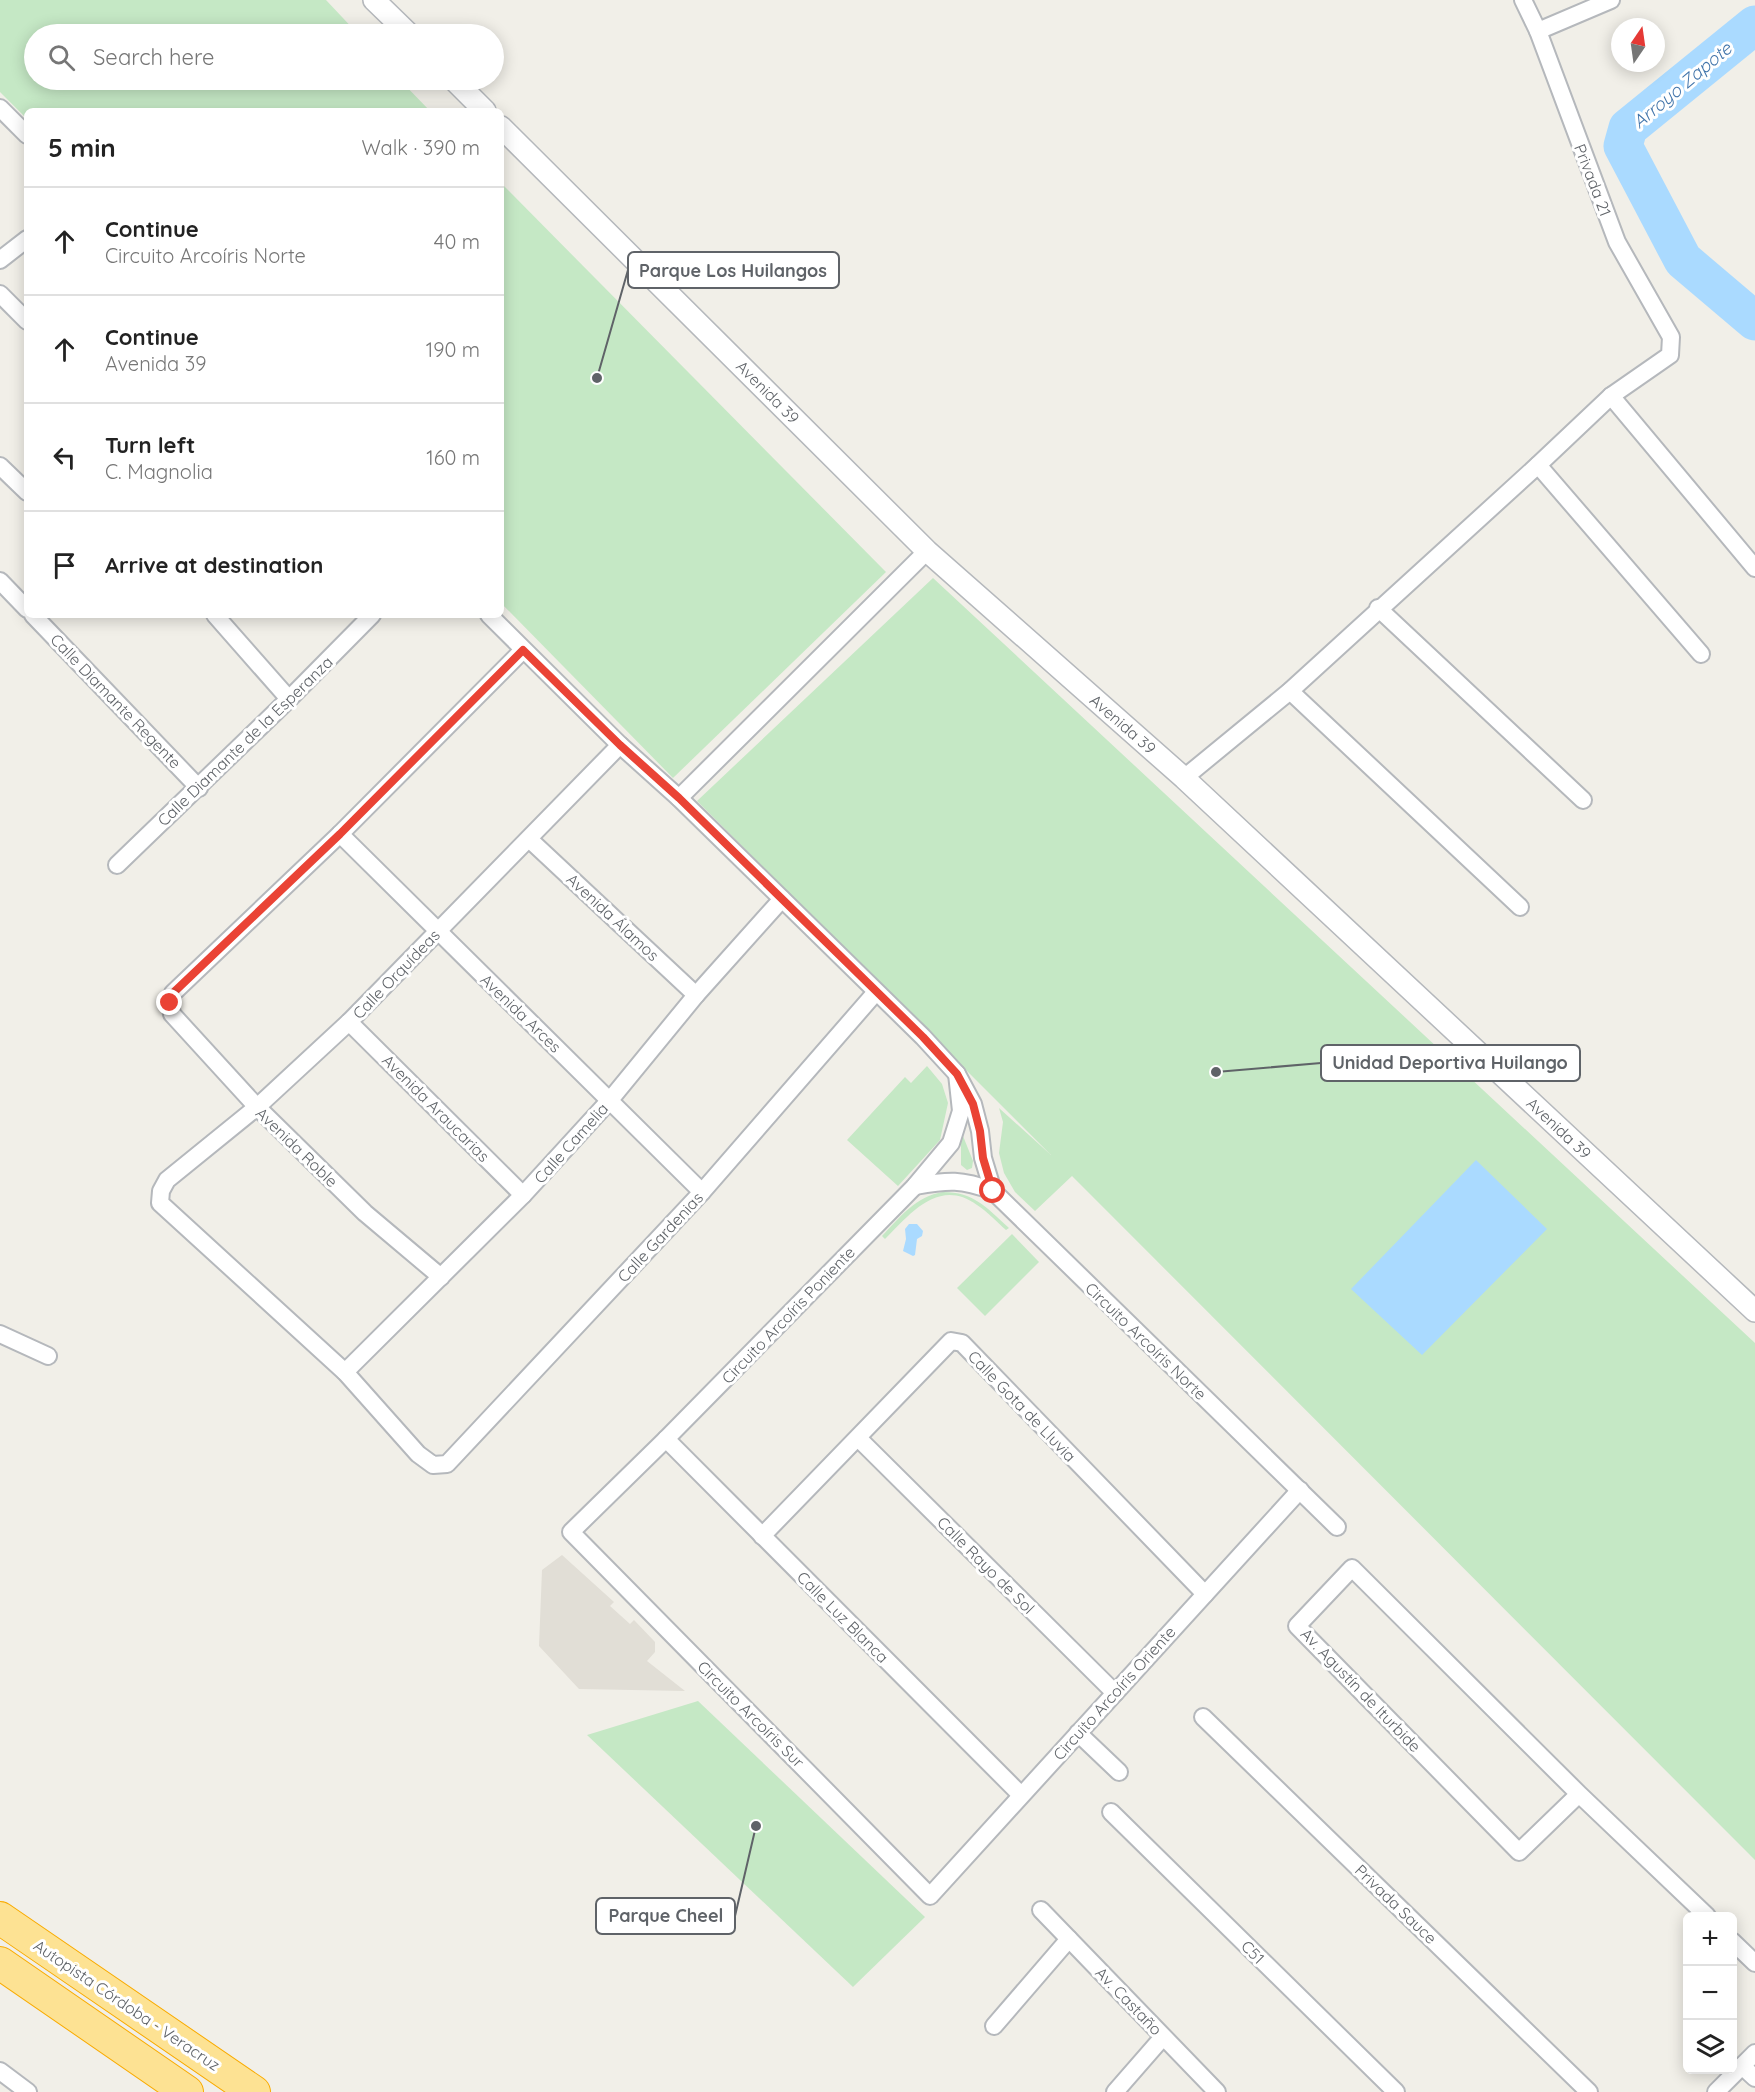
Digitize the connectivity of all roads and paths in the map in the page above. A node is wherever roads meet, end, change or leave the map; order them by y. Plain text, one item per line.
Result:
1 (374, 0) edge
2 (1523, 0) edge
3 (1611, 0) edge
4 (399, 24) edge
5 (1538, 31) junction
6 (464, 90) edge
7 (0, 108) edge
8 (482, 108) edge
9 (504, 129) edge
10 (24, 132) edge
11 (24, 241) edge
12 (0, 260) edge
13 (0, 294) edge
14 (24, 318) edge
15 (1611, 396) junction
16 (1539, 465) junction
17 (0, 466) edge
18 (24, 489) edge
19 (927, 551) junction
20 (1755, 568) edge
21 (0, 581) edge
22 (24, 606) edge
23 (1378, 609) junction
24 (36, 618) edge
25 (218, 618) edge
26 (369, 618) edge
27 (492, 618) edge
28 (523, 650) junction
29 (1701, 654) dead end
30 (1290, 691) junction
31 (289, 699) junction
32 (620, 745) junction
33 (1184, 778) junction
34 (199, 788) junction
35 (679, 798) junction
36 (1582, 800) dead end
37 (340, 834) junction
38 (529, 839) junction
39 (117, 865) dead end
40 (782, 899) junction
41 (1520, 907) dead end
42 (436, 931) junction
43 (876, 992) junction
44 (696, 995) junction
45 (349, 1022) junction
46 (957, 1074) junction
47 (610, 1100) junction
48 (257, 1107) junction
49 (915, 1186) junction
50 (993, 1191) junction
51 (702, 1192) junction
52 (523, 1195) junction
53 (441, 1277) junction
54 (1755, 1311) edge
55 (0, 1334) edge
56 (48, 1356) dead end
57 (345, 1372) junction
58 (858, 1438) junction
59 (666, 1439) junction
60 (1300, 1490) junction
61 (1337, 1527) dead end
62 (571, 1532) joint
63 (762, 1536) junction
64 (1205, 1594) junction
65 (1115, 1693) junction
66 (1203, 1717) dead end
67 (1078, 1733) junction
68 (1119, 1772) dead end
69 (1579, 1794) junction
70 (1022, 1795) junction
71 (1111, 1812) dead end
72 (930, 1896) joint
73 (1041, 1910) dead end
74 (1702, 1912) edge
75 (0, 1918) edge
76 (1069, 1939) junction
77 (1737, 1946) edge
78 (0, 1963) edge
79 (1755, 1963) edge
80 (994, 2026) dead end
81 (1164, 2037) junction
82 (1755, 2053) edge
83 (1742, 2066) junction
84 (0, 2071) edge
85 (1755, 2078) edge
86 (28, 2092) edge
87 (186, 2092) edge
88 (254, 2092) edge
89 (1115, 2092) edge
90 (1217, 2092) edge
91 (1396, 2092) edge
92 (1589, 2092) edge
93 (1716, 2092) edge

1 - 4 street
2 - 5 street, Privada 21
3 - 5 street
5 - 15 street, Privada 21
6 - 8 street
7 - 10 street
9 - 19 street, Avenida 39
11 - 12 street
13 - 14 street
15 - 16 street
15 - 20 street
16 - 23 street
16 - 29 street
17 - 18 street
19 - 33 street, Avenida 39
19 - 35 street
21 - 22 street
23 - 30 street
23 - 36 street
24 - 34 street, Calle Diamante Regente
25 - 31 street
26 - 31 street, Calle Diamante de la Esperanza
27 - 28 street
28 - 32 street
28 - 37 street
30 - 33 street
30 - 41 street
31 - 34 street, Calle Diamante de la Esperanza
32 - 35 street
32 - 38 street, Calle Orquídeas
33 - 54 street, Avenida 39
34 - 39 street, Calle Diamante de la Esperanza
35 - 40 street
37 - 42 street, Avenida Arces
37 - 48 street, Avenida Roble
38 - 42 street, Calle Orquídeas
38 - 44 street, Avenida Álamos
40 - 43 street
40 - 44 street, Calle Camelia
42 - 45 street, Calle Orquídeas
42 - 47 street, Avenida Arces
43 - 46 street
43 - 51 street, Calle Gardenias
44 - 47 street, Calle Camelia
45 - 48 street, Calle Orquídeas
45 - 52 street, Avenida Araucarias
46 - 49 street, Circuito Arcoíris Poniente
46 - 50 street, Circuito Arcoíris Norte
47 - 51 street, Avenida Arces
47 - 52 street, Calle Camelia
48 - 53 street, Avenida Roble
48 - 57 street, Calle Orquídeas
49 - 50 street, Circuito Arcoíris Norte
49 - 59 street, Circuito Arcoíris Poniente
50 - 60 street, Circuito Arcoíris Norte
51 - 57 street, Calle Gardenias
52 - 53 street, Calle Camelia
53 - 57 street, Calle Camelia
55 - 56 street
58 - 63 street, Calle Gota de Lluvia
58 - 64 street, Calle Gota de Lluvia
58 - 65 street, Calle Rayo de Sol
59 - 62 street, Circuito Arcoíris Poniente
59 - 63 street, Calle Luz Blanca
60 - 61 street, Circuito Arcoíris Norte
60 - 64 street, Circuito Arcoíris Oriente
62 - 72 street, Circuito Arcoíris Sur
63 - 70 street, Calle Luz Blanca
64 - 65 street, Circuito Arcoíris Oriente
65 - 67 street, Circuito Arcoíris Oriente
66 - 92 street, Privada Sauce
67 - 68 street
67 - 70 street, Circuito Arcoíris Oriente
69 - 69 street, Av. Agustín de Iturbide
69 - 74 street, Av. Agustín de Iturbide
70 - 72 street, Circuito Arcoíris Oriente
71 - 91 street, C51
73 - 76 street, Av. Castaño
75 - 88 highway, Autopista Córdoba - Veracruz
76 - 80 street
76 - 81 street, Av. Castaño
77 - 79 street
78 - 87 highway
81 - 89 street
81 - 90 street, Av. Castaño
82 - 83 street
83 - 85 street
83 - 93 street
84 - 86 street

